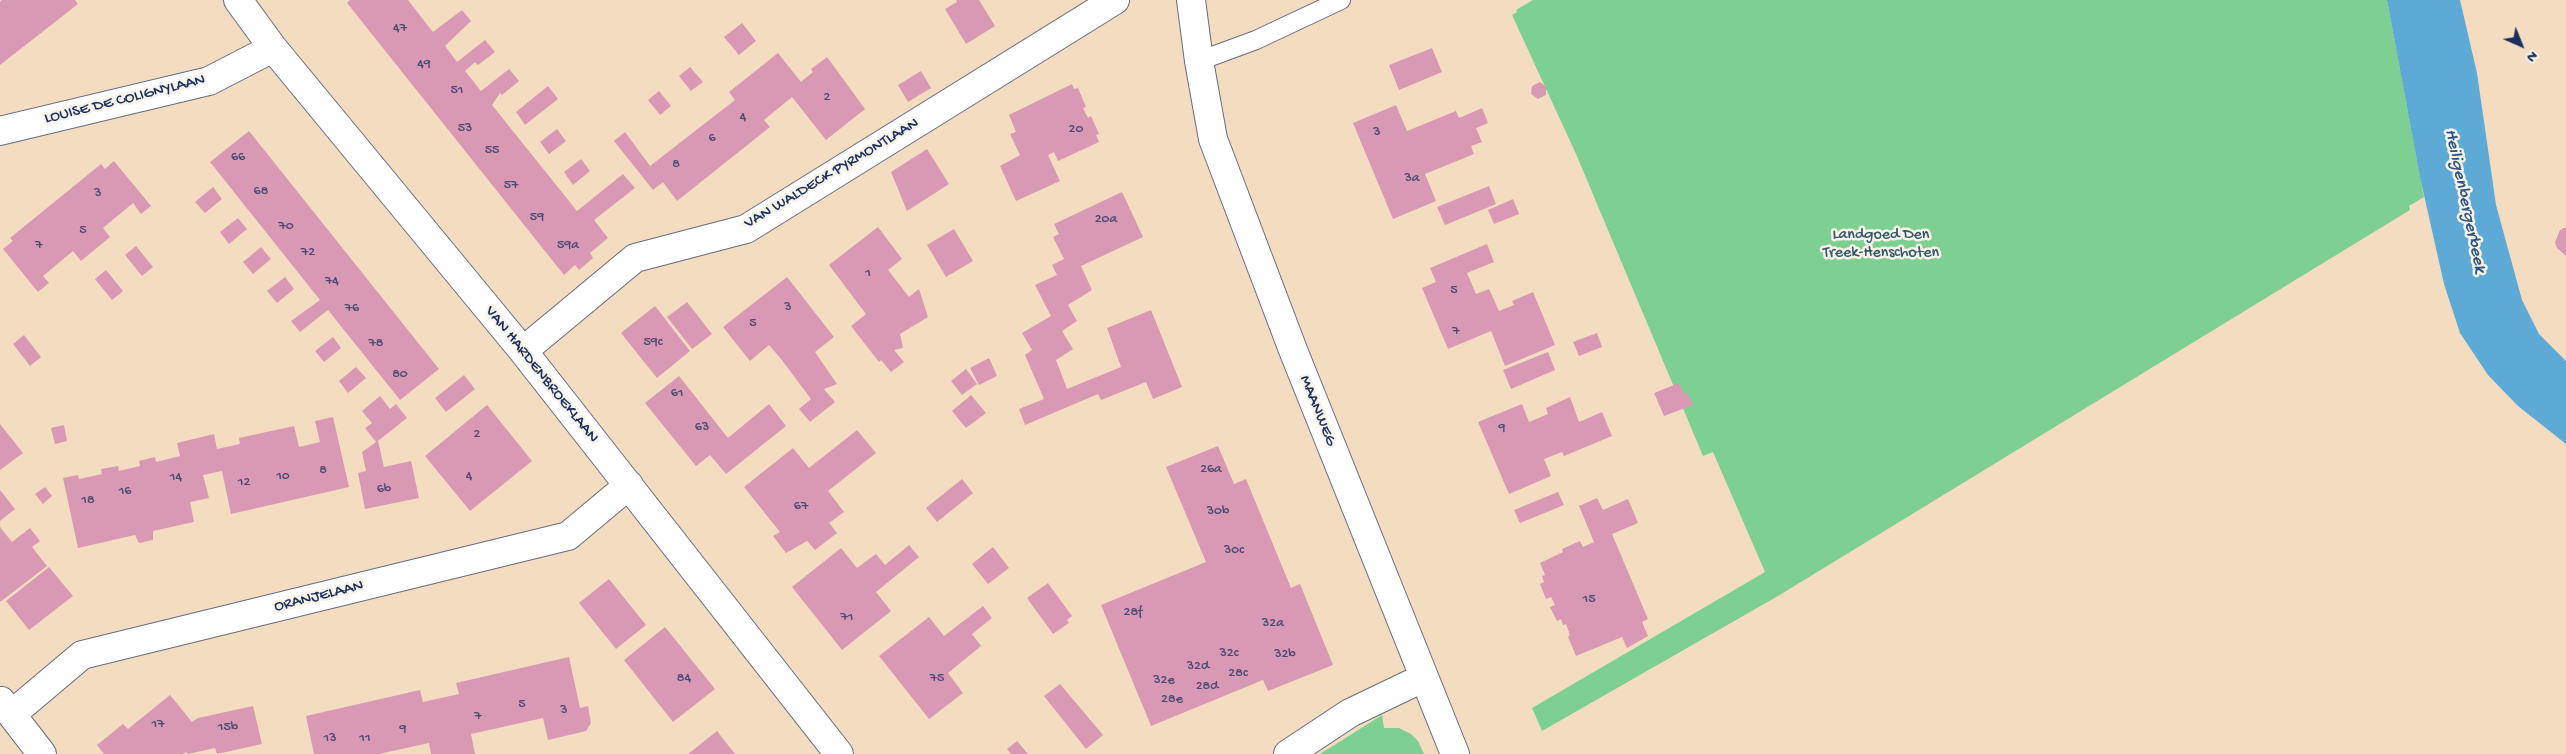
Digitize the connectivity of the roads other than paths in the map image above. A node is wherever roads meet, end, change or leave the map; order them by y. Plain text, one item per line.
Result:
1 (238, 0) edge
2 (1115, 0) edge
3 (1191, 0) edge
4 (1341, 0) edge
5 (273, 48) junction
6 (1199, 61) junction
7 (0, 131) edge
8 (523, 351) junction
9 (629, 485) junction
10 (1423, 678) junction
11 (6, 707) edge
12 (42, 754) edge
13 (839, 754) edge
14 (1288, 754) edge
15 (1455, 754) edge

1 - 5 street, VAN HARDENBROEKLAAN
2 - 8 street, VAN WALDECK PYRMONTLAAN
3 - 6 street, MAANWEG
4 - 6 lane
5 - 7 street, LOUISE DE COLIGNYLAAN
5 - 8 street, VAN HARDENBROEKLAAN
6 - 10 street, MAANWEG
8 - 9 street, VAN HARDENBROEKLAAN
9 - 11 street, ORANJELAAN
9 - 13 street, VAN HARDENBROEKLAAN
10 - 14 street
10 - 15 street, MAANWEG
11 - 12 street

